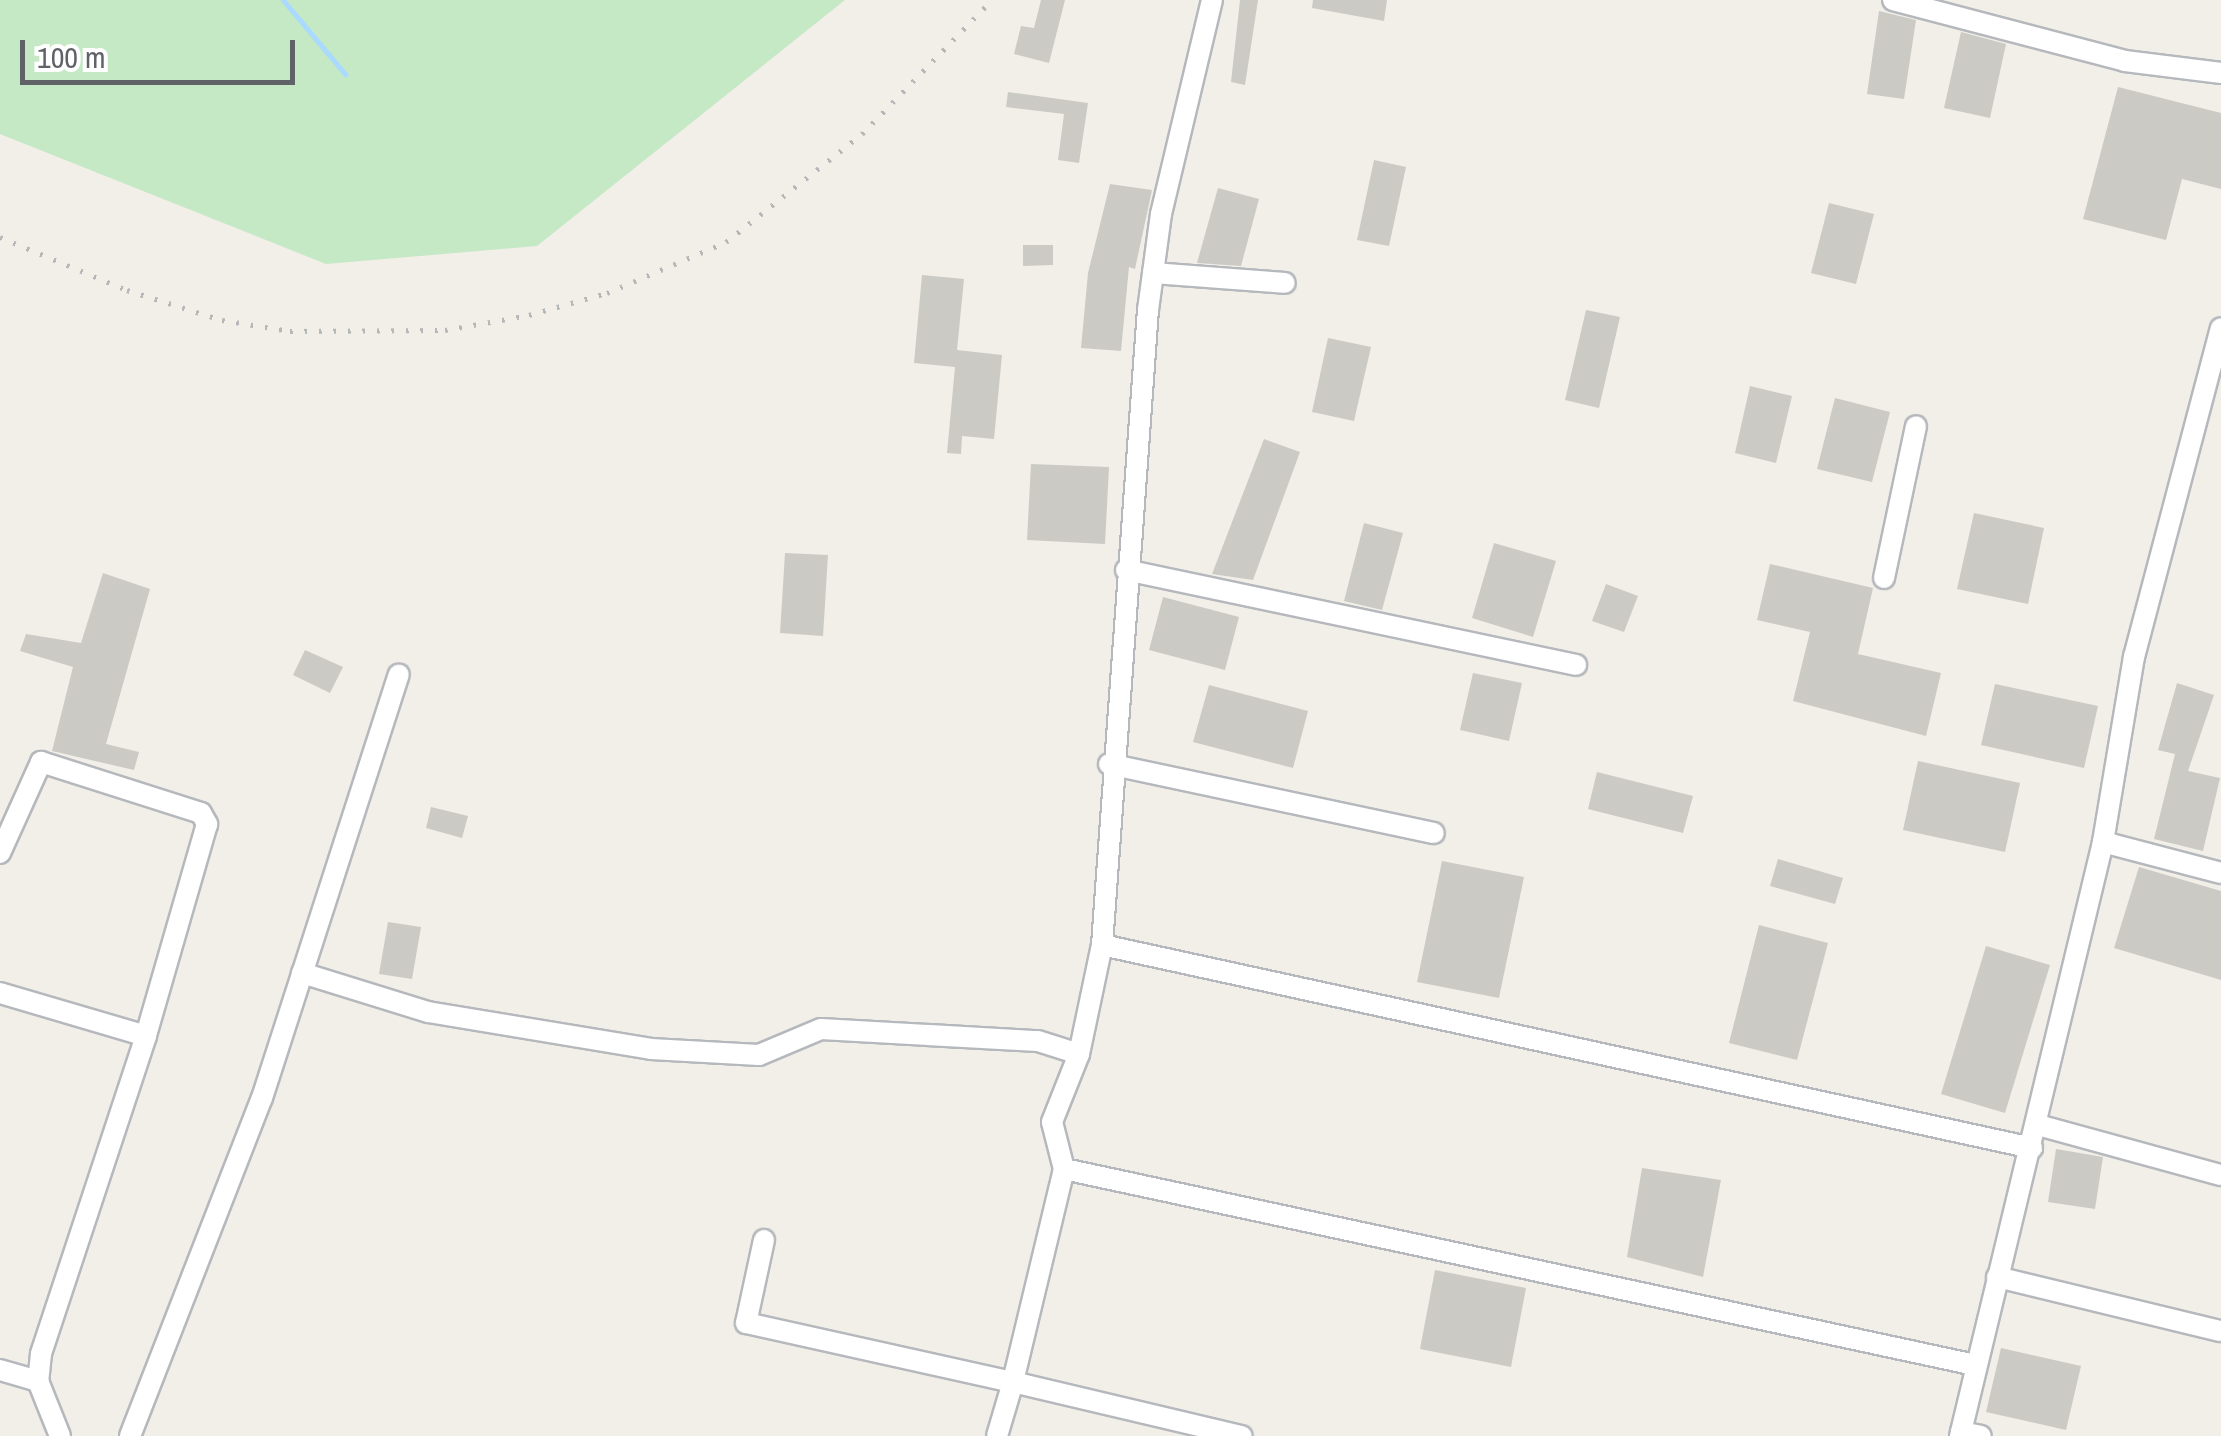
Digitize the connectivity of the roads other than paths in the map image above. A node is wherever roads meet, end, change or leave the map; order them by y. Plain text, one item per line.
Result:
1 (1212, 0) edge
2 (1893, 0) edge
3 (2221, 73) edge
4 (1153, 273) junction
5 (1284, 283) dead end
6 (2221, 328) edge
7 (1916, 426) dead end
8 (1126, 570) junction
9 (1884, 578) dead end
10 (1576, 665) dead end
11 (398, 675) dead end
12 (1109, 764) junction
13 (1434, 833) dead end
14 (2103, 842) junction
15 (0, 853) edge
16 (2221, 873) edge
17 (1102, 945) junction
18 (302, 973) junction
19 (0, 992) edge
20 (146, 1036) junction
21 (1079, 1054) junction
22 (2038, 1124) junction
23 (2032, 1148) junction
24 (1064, 1169) junction
25 (2221, 1175) edge
26 (764, 1240) dead end
27 (1997, 1277) junction
28 (2221, 1331) edge
29 (1975, 1364) junction
30 (0, 1370) edge
31 (38, 1381) junction
32 (1013, 1382) junction
33 (1968, 1435) edge
34 (60, 1436) edge
35 (130, 1436) edge
36 (997, 1436) edge
37 (1242, 1436) edge

1 - 4 street
2 - 3 street
4 - 5 street
4 - 8 street
6 - 14 street
7 - 9 street
8 - 10 street
8 - 12 street
11 - 18 street
12 - 13 street
12 - 17 street
14 - 16 street
14 - 22 street
15 - 20 street
17 - 21 street
17 - 23 street
18 - 21 street
18 - 35 street
19 - 20 street
20 - 31 street
21 - 24 street
22 - 23 street
22 - 25 street
23 - 27 street
24 - 29 street
24 - 32 street
26 - 32 street
27 - 28 street
27 - 29 street
29 - 33 street
30 - 31 street
31 - 34 street
32 - 36 street
32 - 37 street

